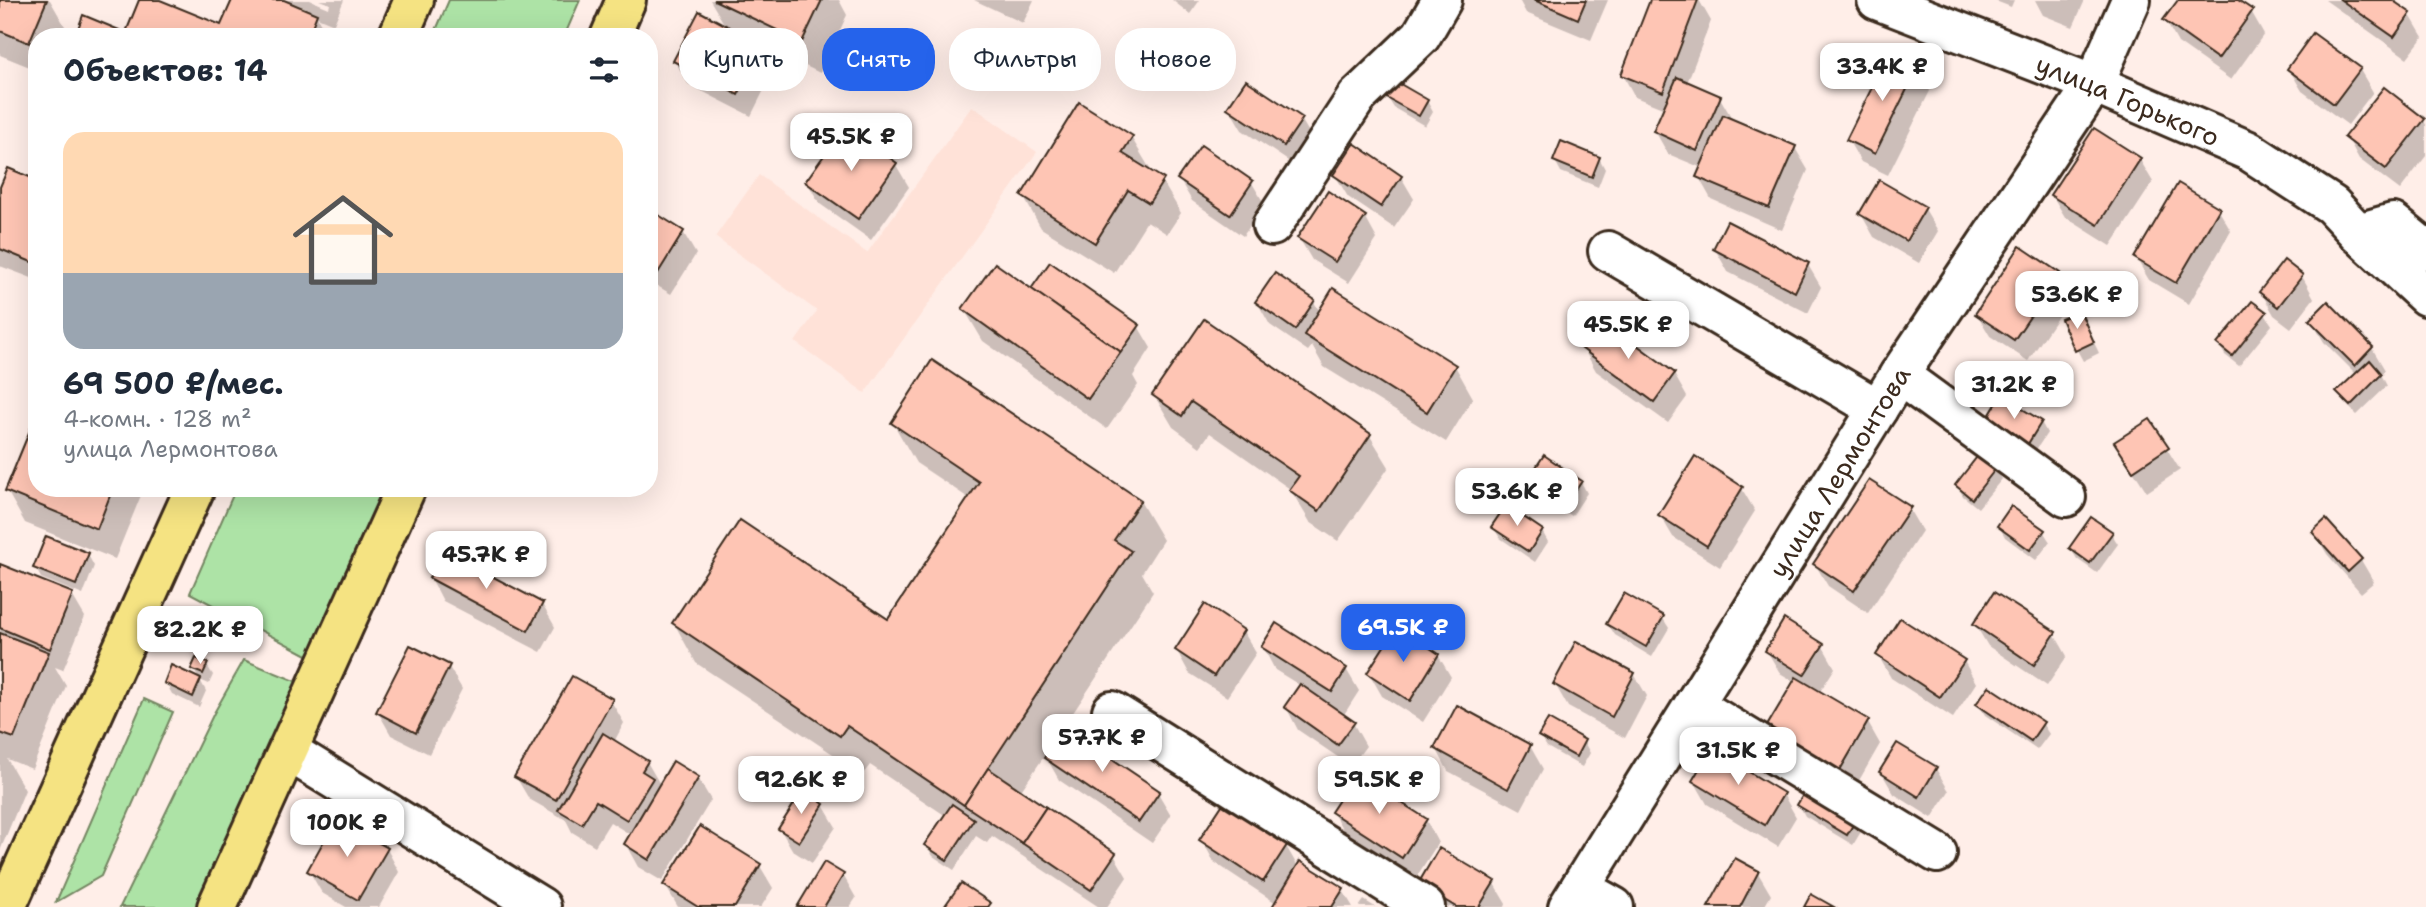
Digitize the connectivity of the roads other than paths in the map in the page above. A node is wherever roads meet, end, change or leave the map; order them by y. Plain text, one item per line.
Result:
1 (414, 0) edge
2 (626, 0) edge
3 (1442, 0) edge
4 (1877, 0) edge
5 (2131, 0) edge
6 (402, 28) edge
7 (614, 28) edge
8 (2094, 84) junction
9 (1272, 226) dead end
10 (2358, 233) junction
11 (2426, 250) edge
12 (1608, 251) dead end
13 (2426, 296) edge
14 (1899, 375) junction
15 (1878, 409) junction
16 (191, 497) edge
17 (402, 497) edge
18 (2066, 497) dead end
19 (1694, 705) junction
20 (1112, 711) dead end
21 (288, 751) junction
22 (1937, 853) dead end
23 (1574, 897) edge
24 (6, 907) edge
25 (217, 907) edge
26 (541, 907) edge
27 (1425, 907) edge
28 (1614, 907) edge

1 - 6 main road
2 - 7 main road
3 - 9 street
4 - 8 street, улица Горького
5 - 8 street, улица Лермонтова
8 - 10 street, улица Горького
8 - 14 street, улица Лермонтова
10 - 11 street
10 - 13 street, улица Горького
12 - 15 street
14 - 15 street, улица Лермонтова
14 - 18 street
15 - 19 street, улица Лермонтова
16 - 24 main road
17 - 21 main road
19 - 22 street
19 - 23 street, улица Лермонтова
20 - 27 street
21 - 25 main road
21 - 26 street
23 - 28 street

